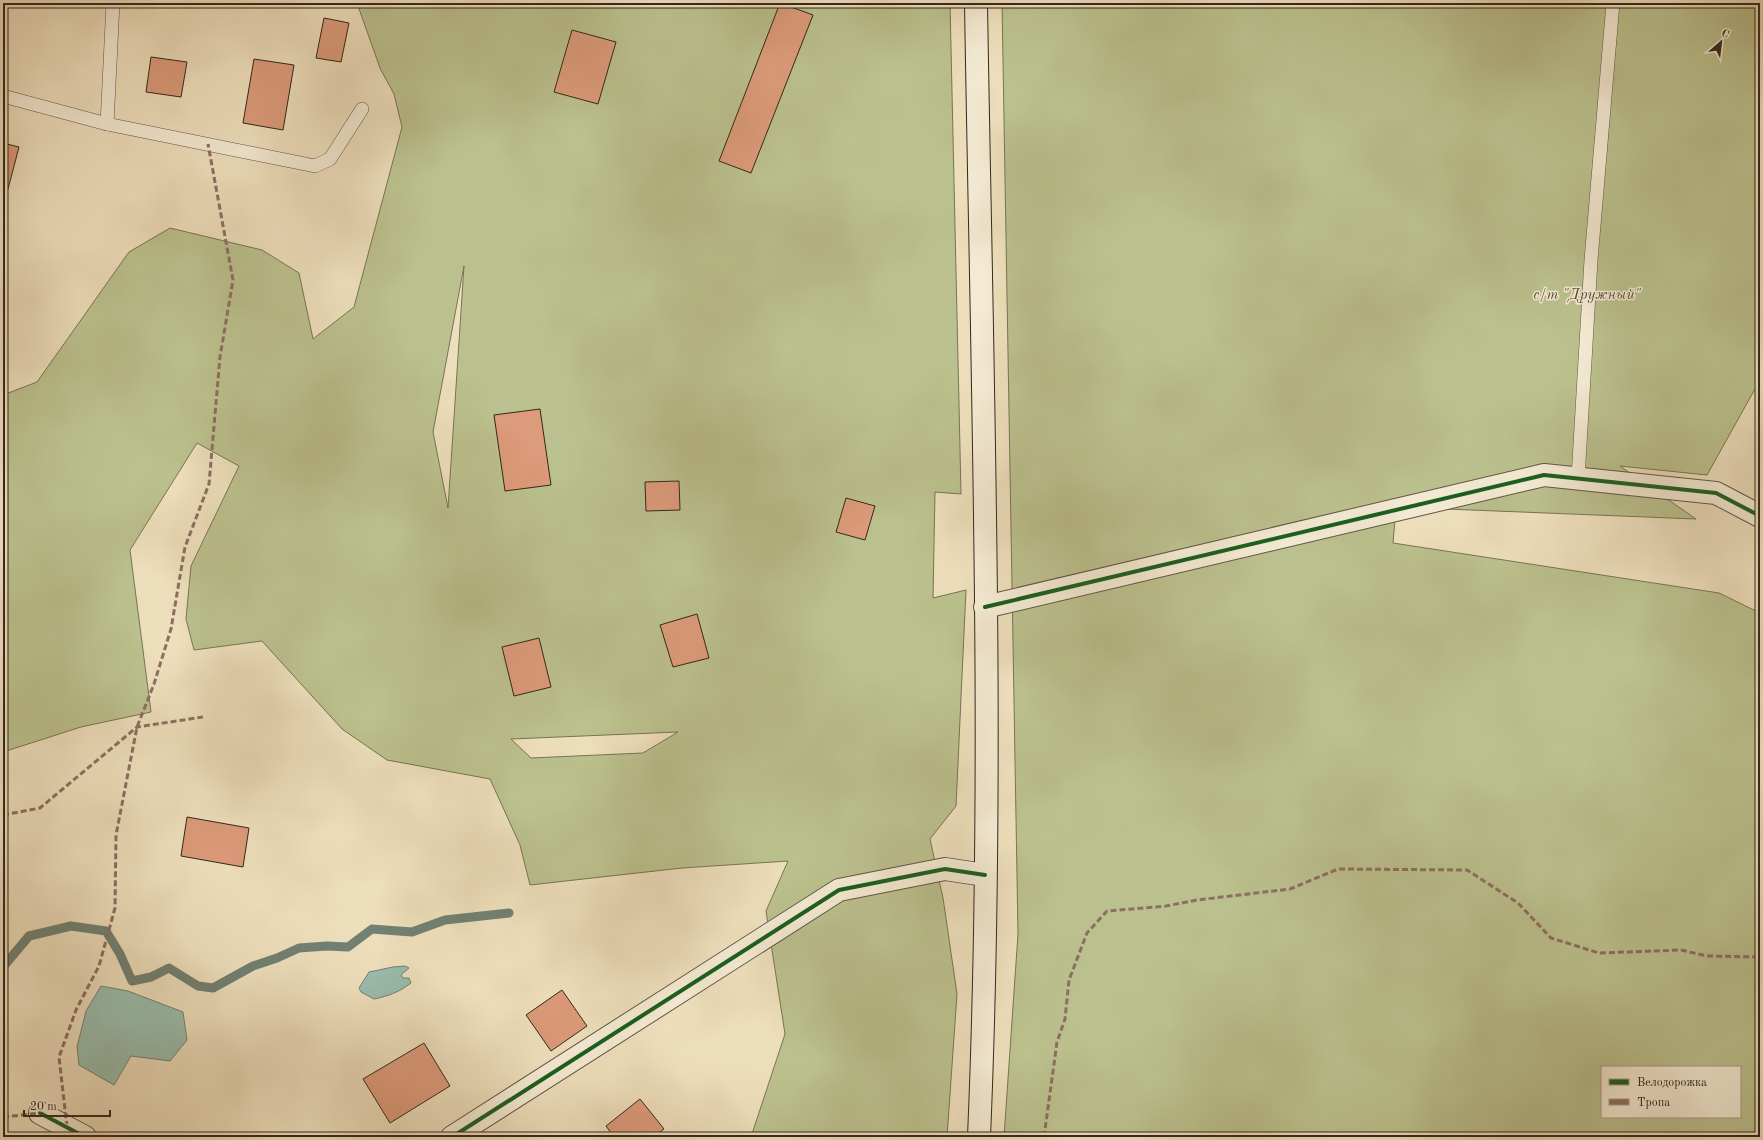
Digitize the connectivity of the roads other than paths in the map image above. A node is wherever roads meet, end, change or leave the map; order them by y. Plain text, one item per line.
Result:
1 (113, 3) edge
2 (976, 3) edge
3 (1613, 3) edge
4 (3, 96) edge
5 (362, 109) dead end
6 (107, 124) junction
7 (1578, 478) junction
8 (1760, 516) edge
9 (986, 607) junction
10 (985, 875) junction
11 (40, 1113) dead end
12 (84, 1137) edge
13 (452, 1137) edge
14 (979, 1137) edge

1 - 6 lane
2 - 9 street
3 - 7 lane
4 - 6 lane
5 - 6 lane
7 - 8 street
7 - 9 street
9 - 10 street
10 - 13 street
10 - 14 street
11 - 12 street

